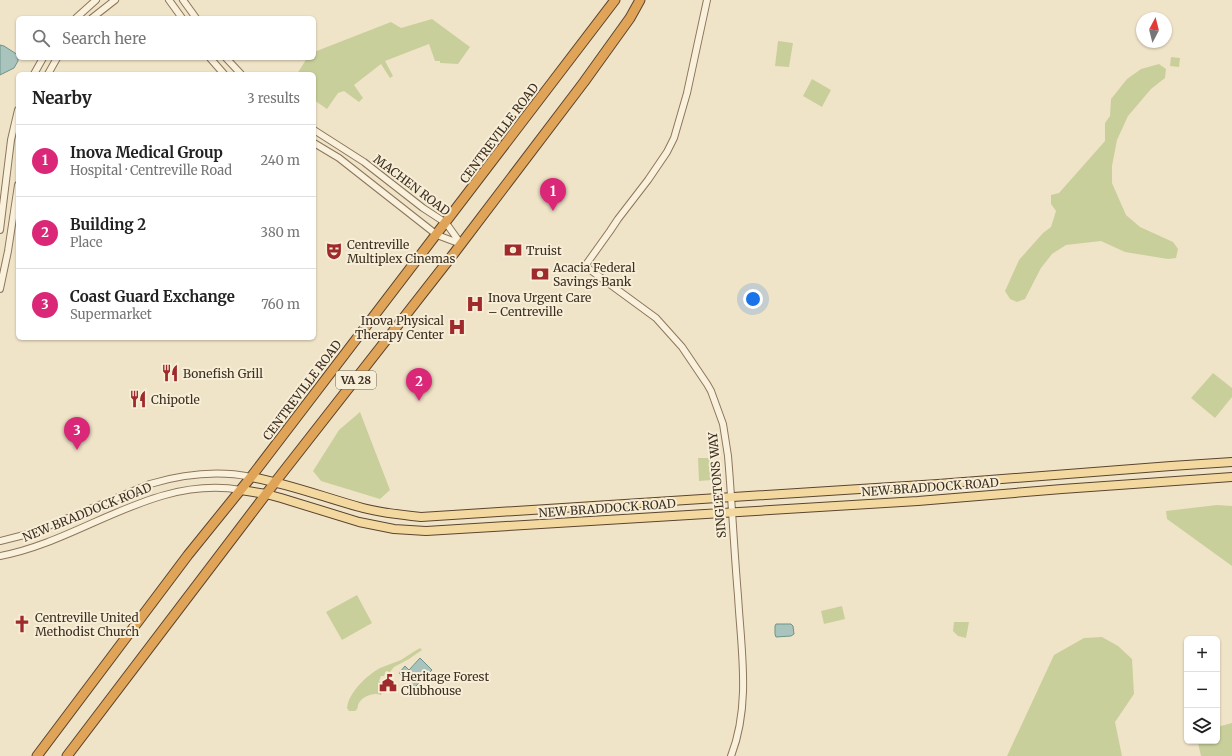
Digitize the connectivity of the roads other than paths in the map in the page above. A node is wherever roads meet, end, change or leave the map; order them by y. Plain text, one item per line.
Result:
1 (96, 0) edge
2 (115, 0) edge
3 (169, 0) edge
4 (183, 0) edge
5 (615, 0) edge
6 (640, 0) edge
7 (707, 0) edge
8 (78, 16) edge
9 (95, 16) edge
10 (181, 16) edge
11 (195, 16) edge
12 (43, 60) edge
13 (56, 60) edge
14 (212, 60) edge
15 (228, 60) edge
16 (35, 72) edge
17 (49, 72) edge
18 (222, 72) edge
19 (239, 72) edge
20 (16, 119) edge
21 (316, 131) edge
22 (316, 144) edge
23 (16, 198) edge
24 (446, 223) junction
25 (0, 230) edge
26 (437, 235) junction
27 (461, 244) junction
28 (0, 289) edge
29 (1232, 462) edge
30 (251, 477) junction
31 (1232, 477) edge
32 (276, 481) junction
33 (241, 490) junction
34 (266, 494) junction
35 (731, 498) junction
36 (732, 512) junction
37 (0, 541) edge
38 (0, 556) edge
39 (37, 756) edge
40 (67, 756) edge
41 (731, 756) edge

1 - 8 street
2 - 9 street
3 - 10 street
4 - 11 street
5 - 24 highway, CENTREVILLE ROAD / VA 28
6 - 27 highway, VA 28
7 - 35 street, SINGLETONS WAY
12 - 16 street
13 - 17 street
14 - 18 street
15 - 19 street
20 - 25 street
21 - 24 street, MACHEN ROAD
22 - 26 street, MACHEN ROAD
23 - 28 street
24 - 26 highway, CENTREVILLE ROAD / VA 28
24 - 27 street, MACHEN ROAD
26 - 27 street, MACHEN ROAD
26 - 30 highway, CENTREVILLE ROAD / VA 28
27 - 32 highway, VA 28
29 - 35 main road, NEW BRADDOCK ROAD
30 - 32 main road, NEW BRADDOCK ROAD
30 - 33 highway, CENTREVILLE ROAD / VA 28
30 - 37 street, NEW BRADDOCK ROAD
31 - 36 main road, NEW BRADDOCK ROAD
32 - 34 highway, VA 28
32 - 35 main road, NEW BRADDOCK ROAD
33 - 34 main road, NEW BRADDOCK ROAD
33 - 38 street, NEW BRADDOCK ROAD
33 - 39 highway, CENTREVILLE ROAD / VA 28
34 - 36 main road, NEW BRADDOCK ROAD
34 - 40 highway, VA 28
35 - 36 street, SINGLETONS WAY
36 - 41 street, SINGLETONS WAY

